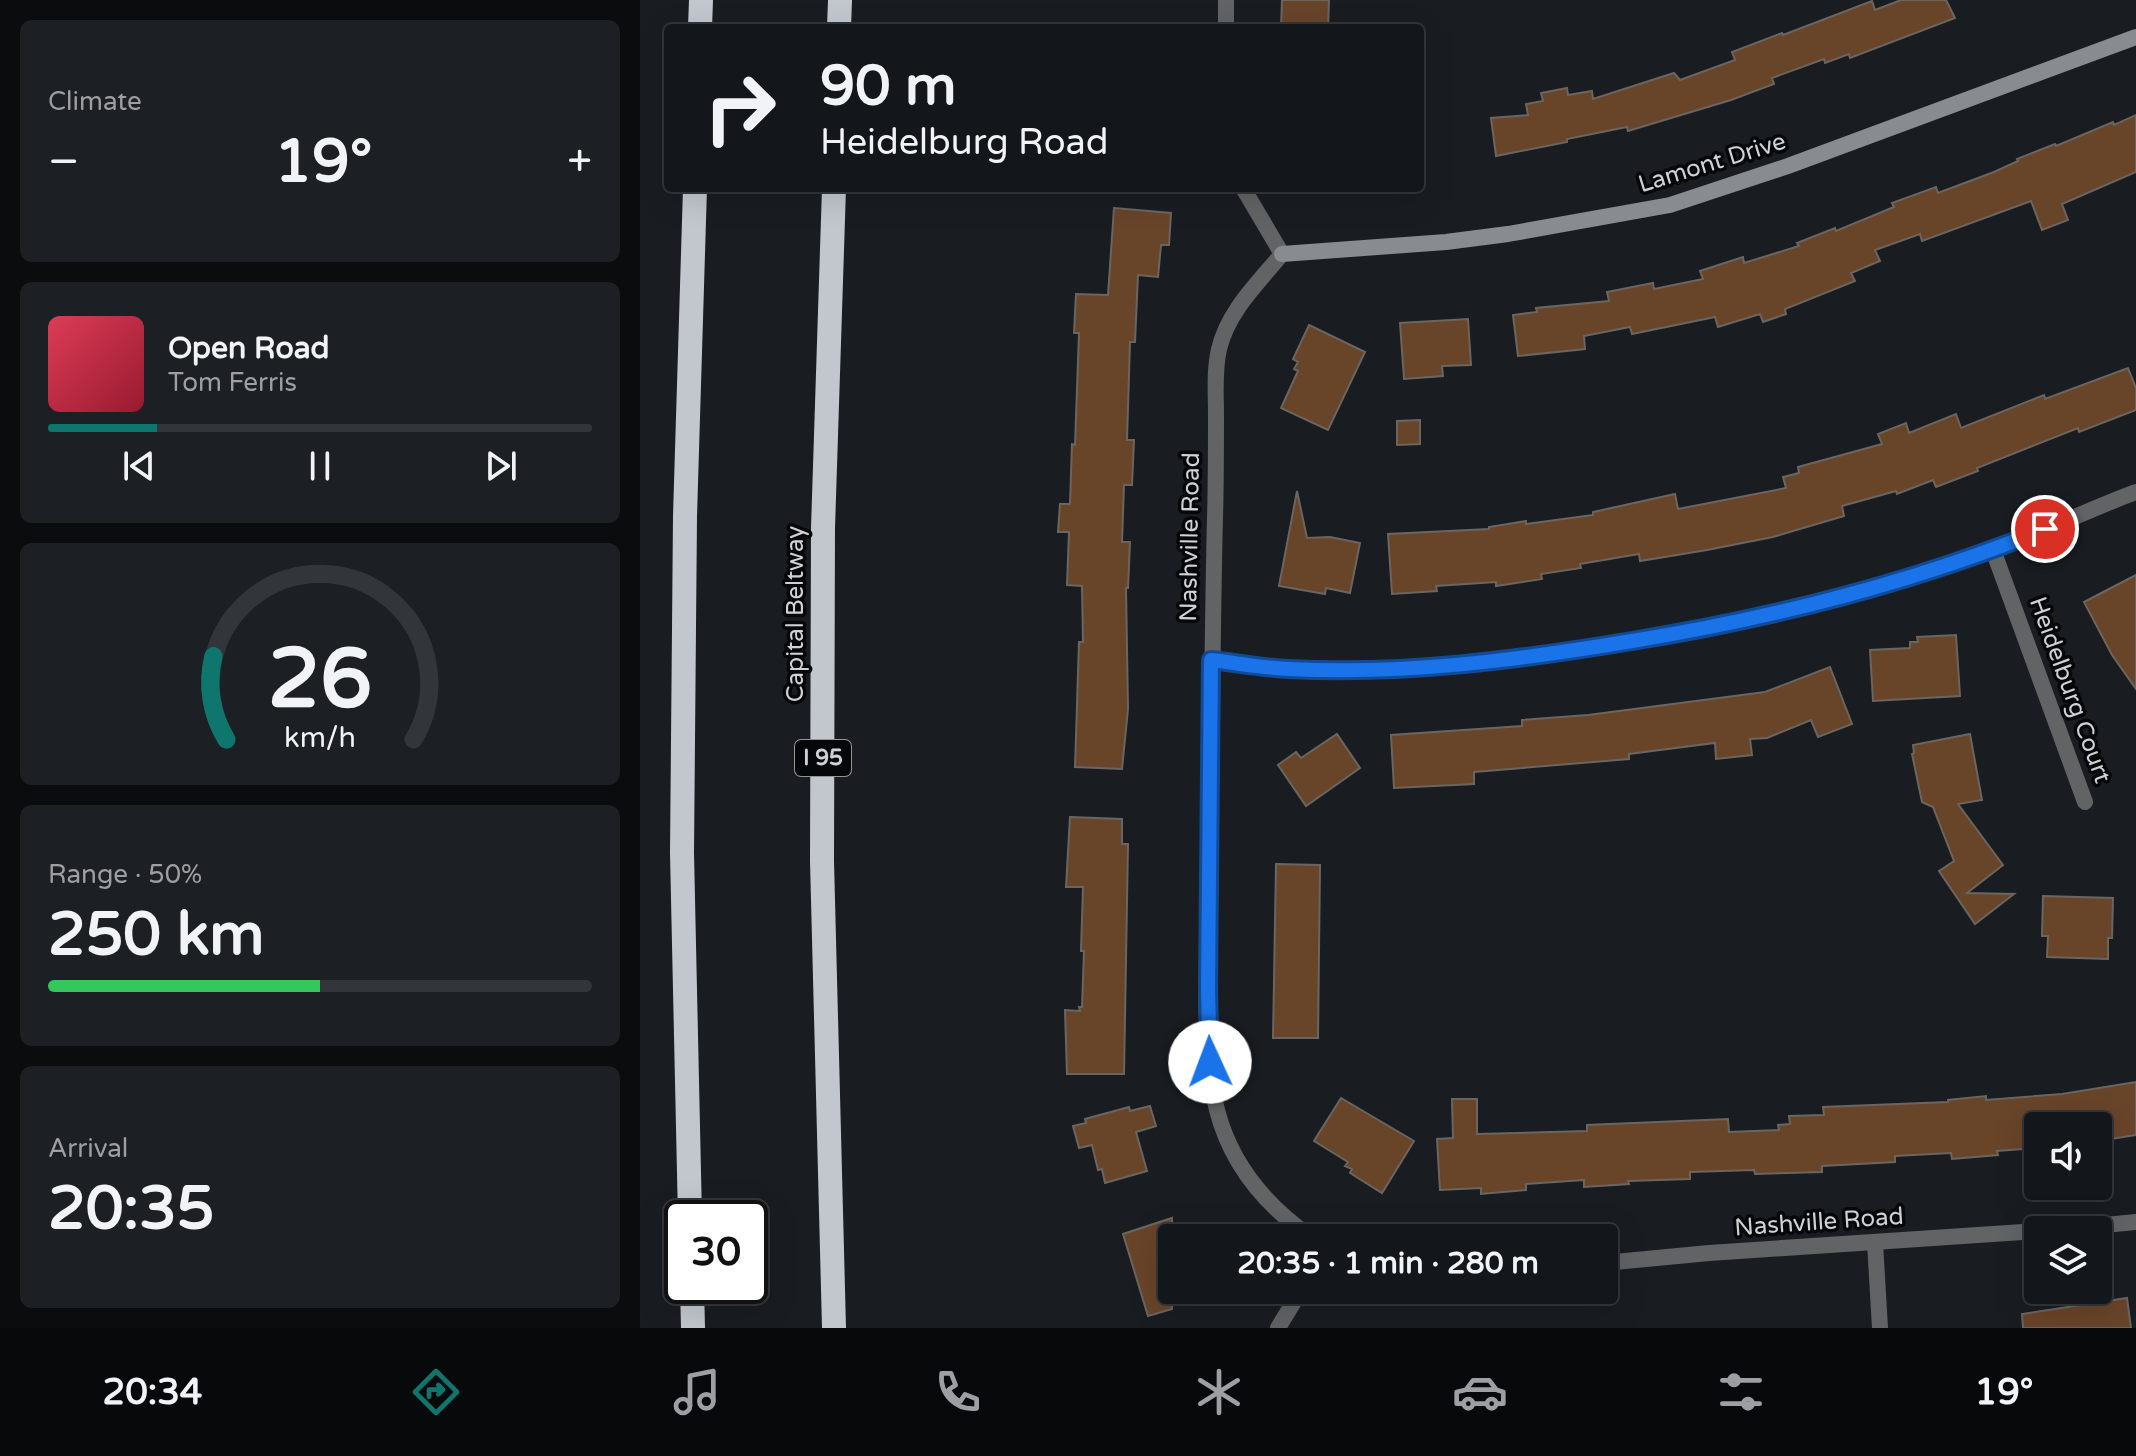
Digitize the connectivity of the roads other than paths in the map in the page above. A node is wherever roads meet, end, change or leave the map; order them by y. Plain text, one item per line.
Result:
1 (701, 0) edge
2 (840, 0) edge
3 (1226, 0) edge
4 (700, 24) edge
5 (839, 24) edge
6 (1226, 24) edge
7 (2136, 37) edge
8 (695, 192) edge
9 (834, 192) edge
10 (1245, 192) edge
11 (1282, 254) junction
12 (2136, 492) edge
13 (1993, 550) junction
14 (1211, 660) junction
15 (2085, 802) dead end
16 (690, 1200) edge
17 (2136, 1222) edge
18 (1294, 1224) edge
19 (2112, 1224) edge
20 (2024, 1232) edge
21 (1875, 1243) junction
22 (1618, 1262) edge
23 (692, 1304) edge
24 (1293, 1304) edge
25 (693, 1328) edge
26 (834, 1328) edge
27 (1278, 1328) edge
28 (1880, 1328) edge

1 - 4 highway
2 - 5 highway
3 - 6 street
7 - 11 street, Lamont Drive
8 - 16 highway
9 - 26 highway, Capital Beltway / I 95
10 - 11 street
11 - 14 street, Nashville Road
12 - 13 street
13 - 14 street
13 - 15 street, Heidelburg Court
14 - 18 street, Nashville Road
17 - 19 street
20 - 21 street, Nashville Road
21 - 22 street, Nashville Road
21 - 28 street
23 - 25 highway
24 - 27 street

